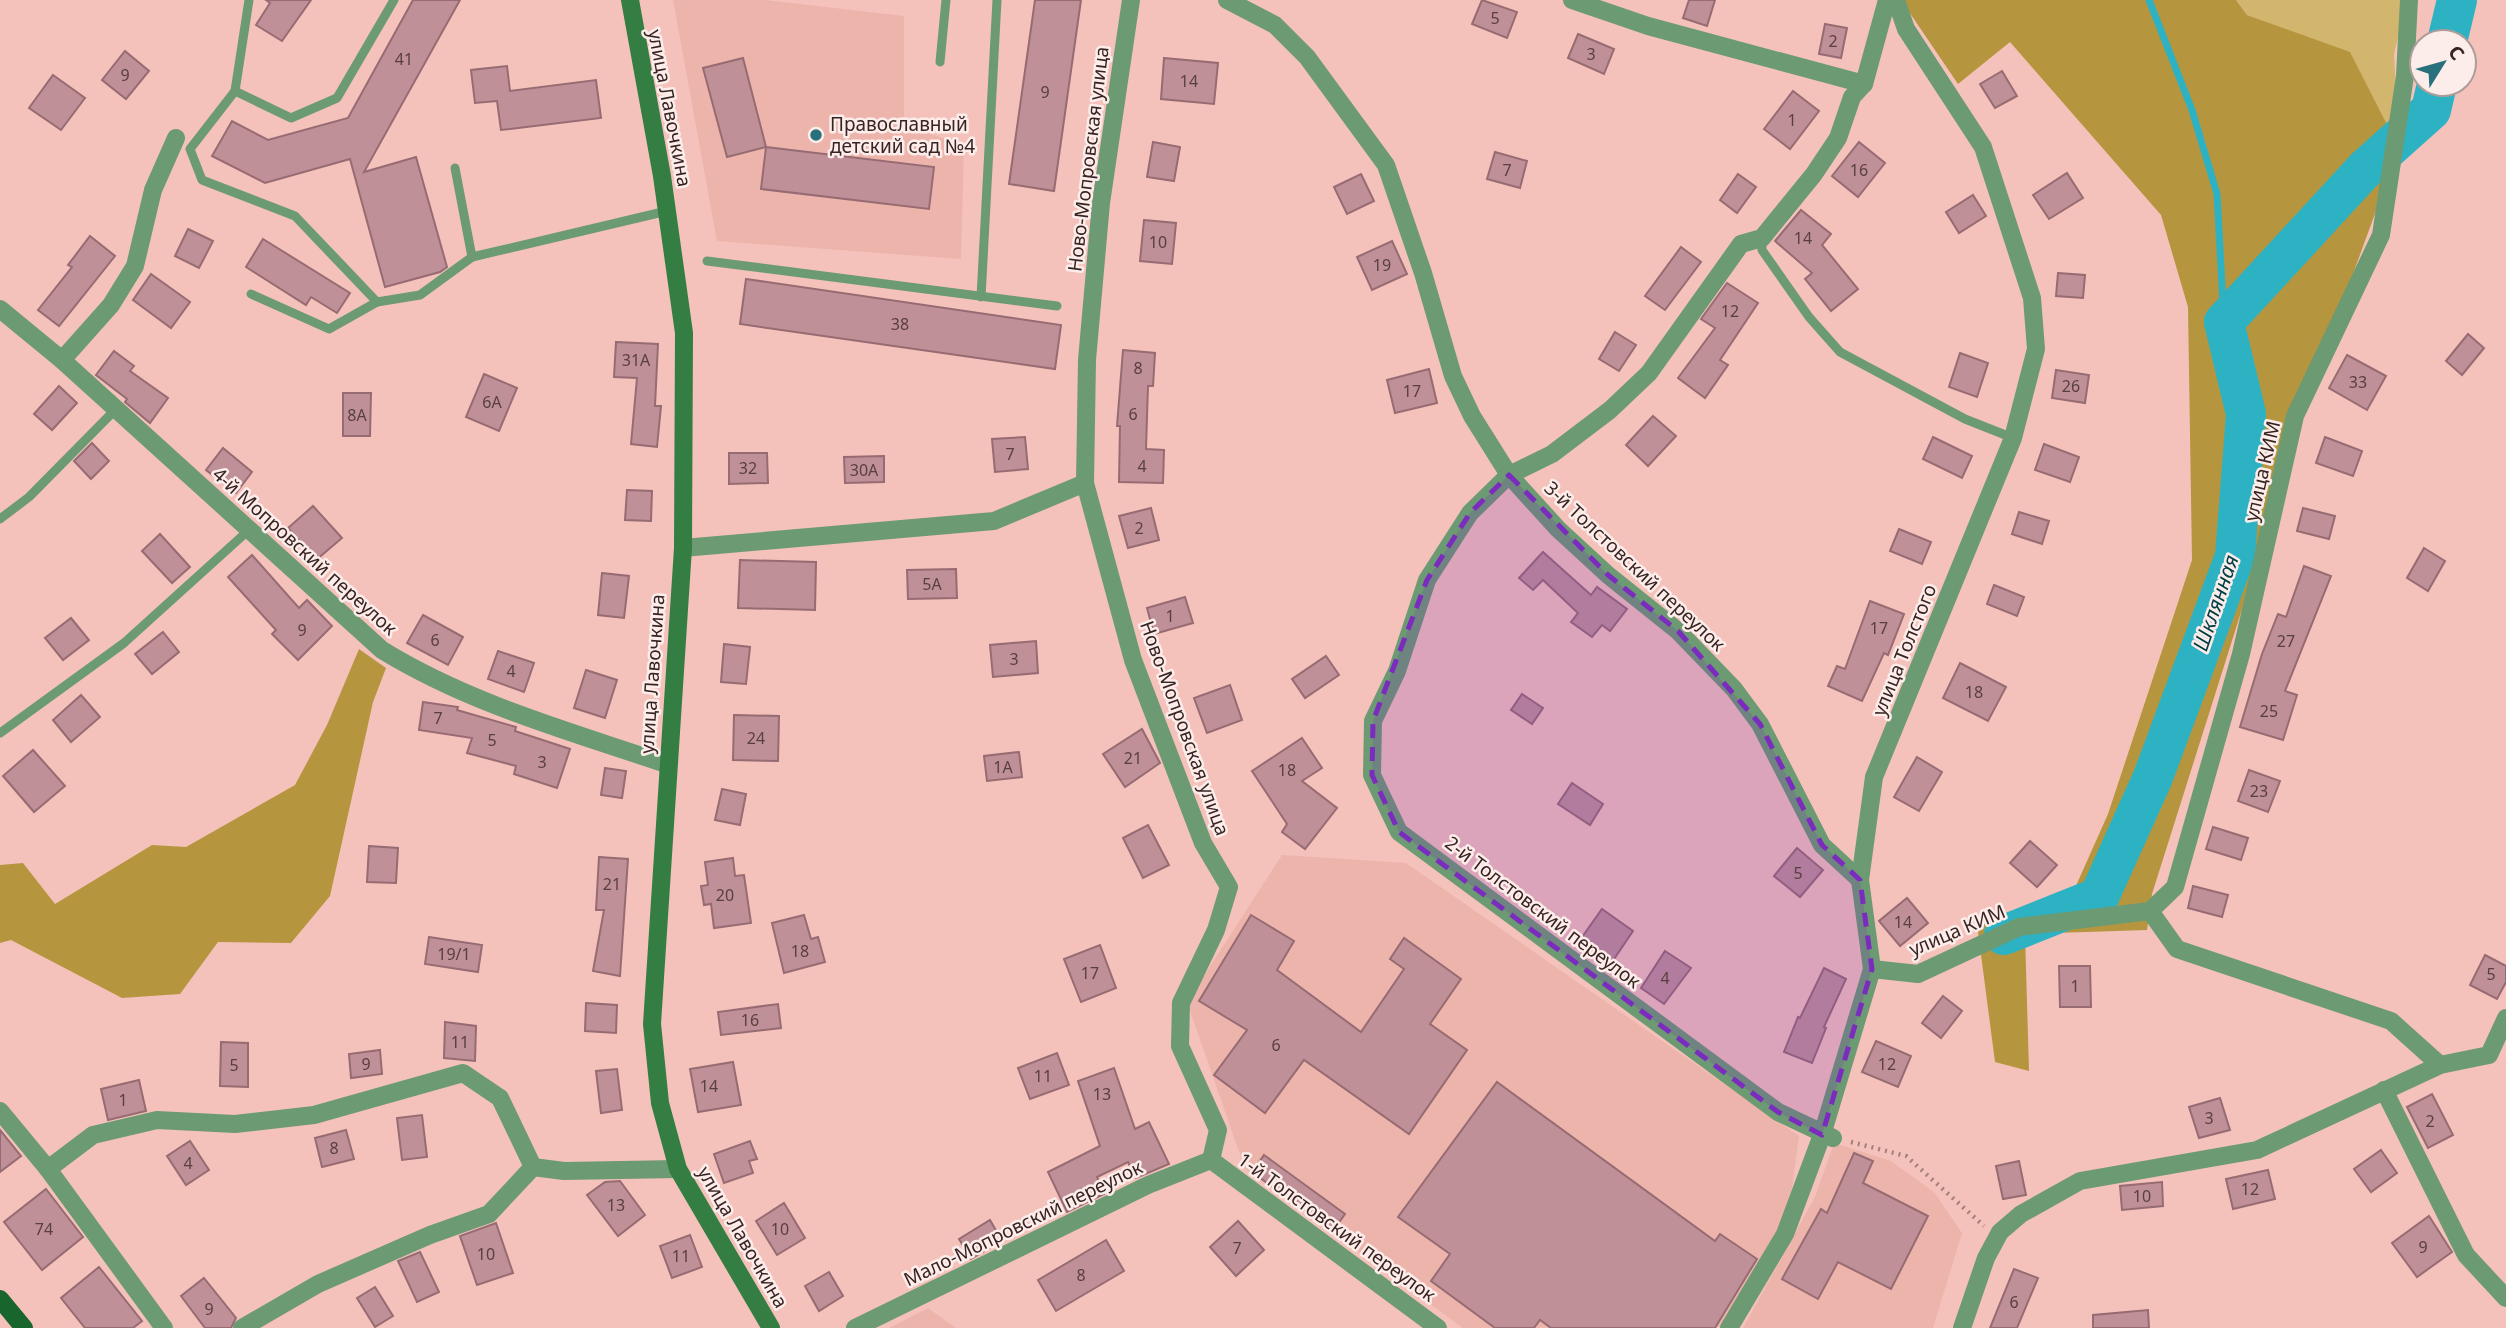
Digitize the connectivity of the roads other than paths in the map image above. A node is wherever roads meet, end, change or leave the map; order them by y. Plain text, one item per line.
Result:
1 (249, 0) edge
2 (394, 0) edge
3 (630, 0) edge
4 (946, 0) edge
5 (997, 0) edge
6 (1131, 0) edge
7 (1227, 0) edge
8 (1572, 0) edge
9 (1887, 0) edge
10 (1896, 0) edge
11 (2409, 0) edge
12 (940, 62) dead end
13 (1864, 85) junction
14 (235, 91) junction
15 (176, 138) dead end
16 (455, 168) dead end
17 (667, 211) junction
18 (1762, 238) junction
19 (472, 257) junction
20 (707, 261) dead end
21 (251, 294) dead end
22 (981, 297) junction
23 (377, 302) junction
24 (1057, 306) dead end
25 (0, 309) edge
26 (62, 360) junction
27 (116, 409) junction
28 (2013, 438) junction
29 (1509, 475) junction
30 (1085, 483) junction
31 (0, 519) edge
32 (250, 529) junction
33 (683, 548) junction
34 (0, 733) edge
35 (666, 764) junction
36 (1860, 880) junction
37 (2150, 911) junction
38 (1873, 969) junction
39 (2506, 1018) edge
40 (2440, 1065) junction
41 (2384, 1090) junction
42 (0, 1111) edge
43 (1828, 1136) junction
44 (1211, 1160) junction
45 (533, 1167) junction
46 (48, 1169) junction
47 (678, 1169) junction
48 (2506, 1298) edge
49 (0, 1299) edge
50 (24, 1328) edge
51 (164, 1328) edge
52 (242, 1328) edge
53 (771, 1328) edge
54 (855, 1328) edge
55 (1438, 1328) edge
56 (1729, 1328) edge
57 (1962, 1328) edge

1 - 14 lane
2 - 14 lane
3 - 17 main road, улица Лавочкина
4 - 12 lane
5 - 22 lane
6 - 30 street, Ново-Мопровская улица
7 - 29 street, 3-й Толстовский переулок
8 - 13 street
9 - 13 street
10 - 28 street, улица Толстого
11 - 37 street, улица КИМ
13 - 18 street
14 - 23 lane
15 - 26 street
16 - 19 lane
17 - 19 lane
17 - 33 main road, улица Лавочкина
18 - 28 lane
18 - 29 street, 2-й Толстовский переулок
19 - 23 lane
20 - 22 lane
21 - 23 lane
22 - 24 lane
25 - 26 street, 4-й Мопровский переулок
26 - 27 street, 4-й Мопровский переулок
27 - 31 lane
27 - 32 street, 4-й Мопровский переулок
28 - 36 street, улица Толстого
29 - 36 street, 3-й Толстовский переулок
29 - 43 street, 2-й Толстовский переулок
30 - 33 street
30 - 44 street, Ново-Мопровская улица
32 - 34 lane
32 - 35 street, 4-й Мопровский переулок
33 - 35 main road, улица Лавочкина
35 - 47 main road, улица Лавочкина
36 - 38 street, улица Толстого
37 - 38 street, улица КИМ
37 - 40 street
38 - 43 street, улица Толстого
39 - 40 street
40 - 41 street
41 - 48 street
41 - 57 street
42 - 46 street
43 - 56 street, улица Толстого
44 - 54 street, Мало-Мопровский переулок
44 - 55 street, 1-й Толстовский переулок
45 - 46 street
45 - 47 street
45 - 52 street
46 - 51 street
47 - 53 main road, улица Лавочкина
49 - 50 main road

